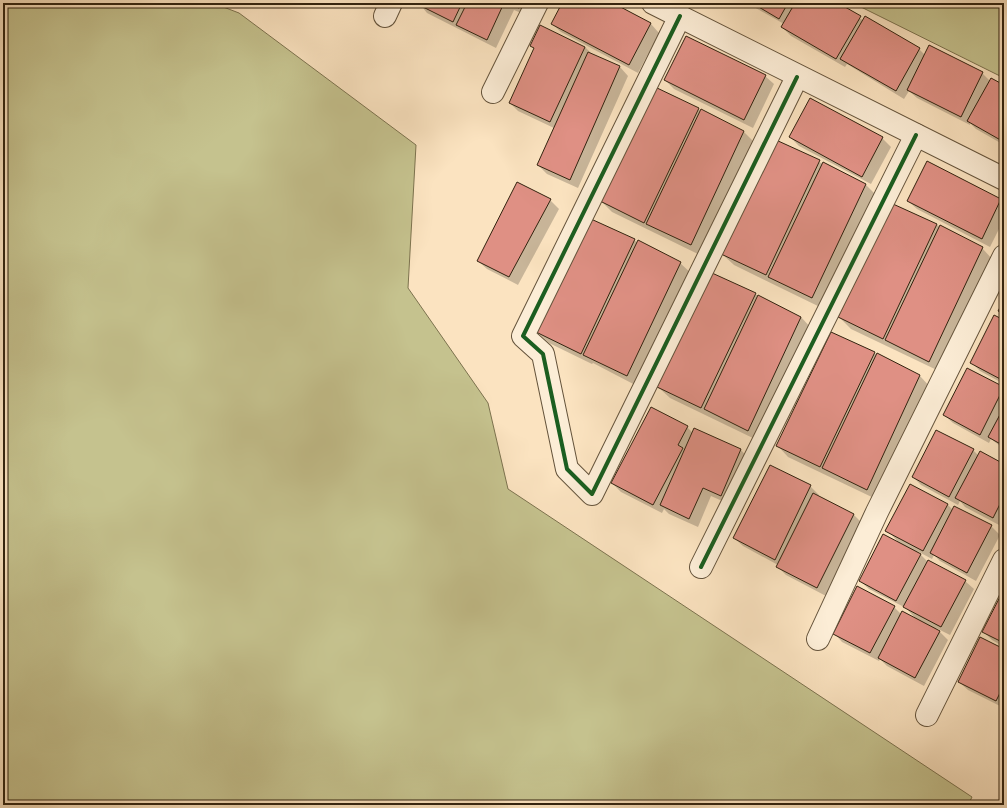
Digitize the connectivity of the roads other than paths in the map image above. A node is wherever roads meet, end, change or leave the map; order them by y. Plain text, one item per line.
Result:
1 (537, 3) edge
2 (653, 3) edge
3 (680, 16) junction
4 (797, 77) junction
5 (493, 92) dead end
6 (916, 135) junction
7 (1004, 179) edge
8 (1004, 256) edge
9 (1004, 560) edge
10 (701, 567) dead end
11 (818, 639) dead end
12 (927, 715) dead end

1 - 5 street
2 - 3 street
3 - 4 street
3 - 4 street
4 - 6 street
6 - 7 street
6 - 10 street
8 - 11 street
9 - 12 street

